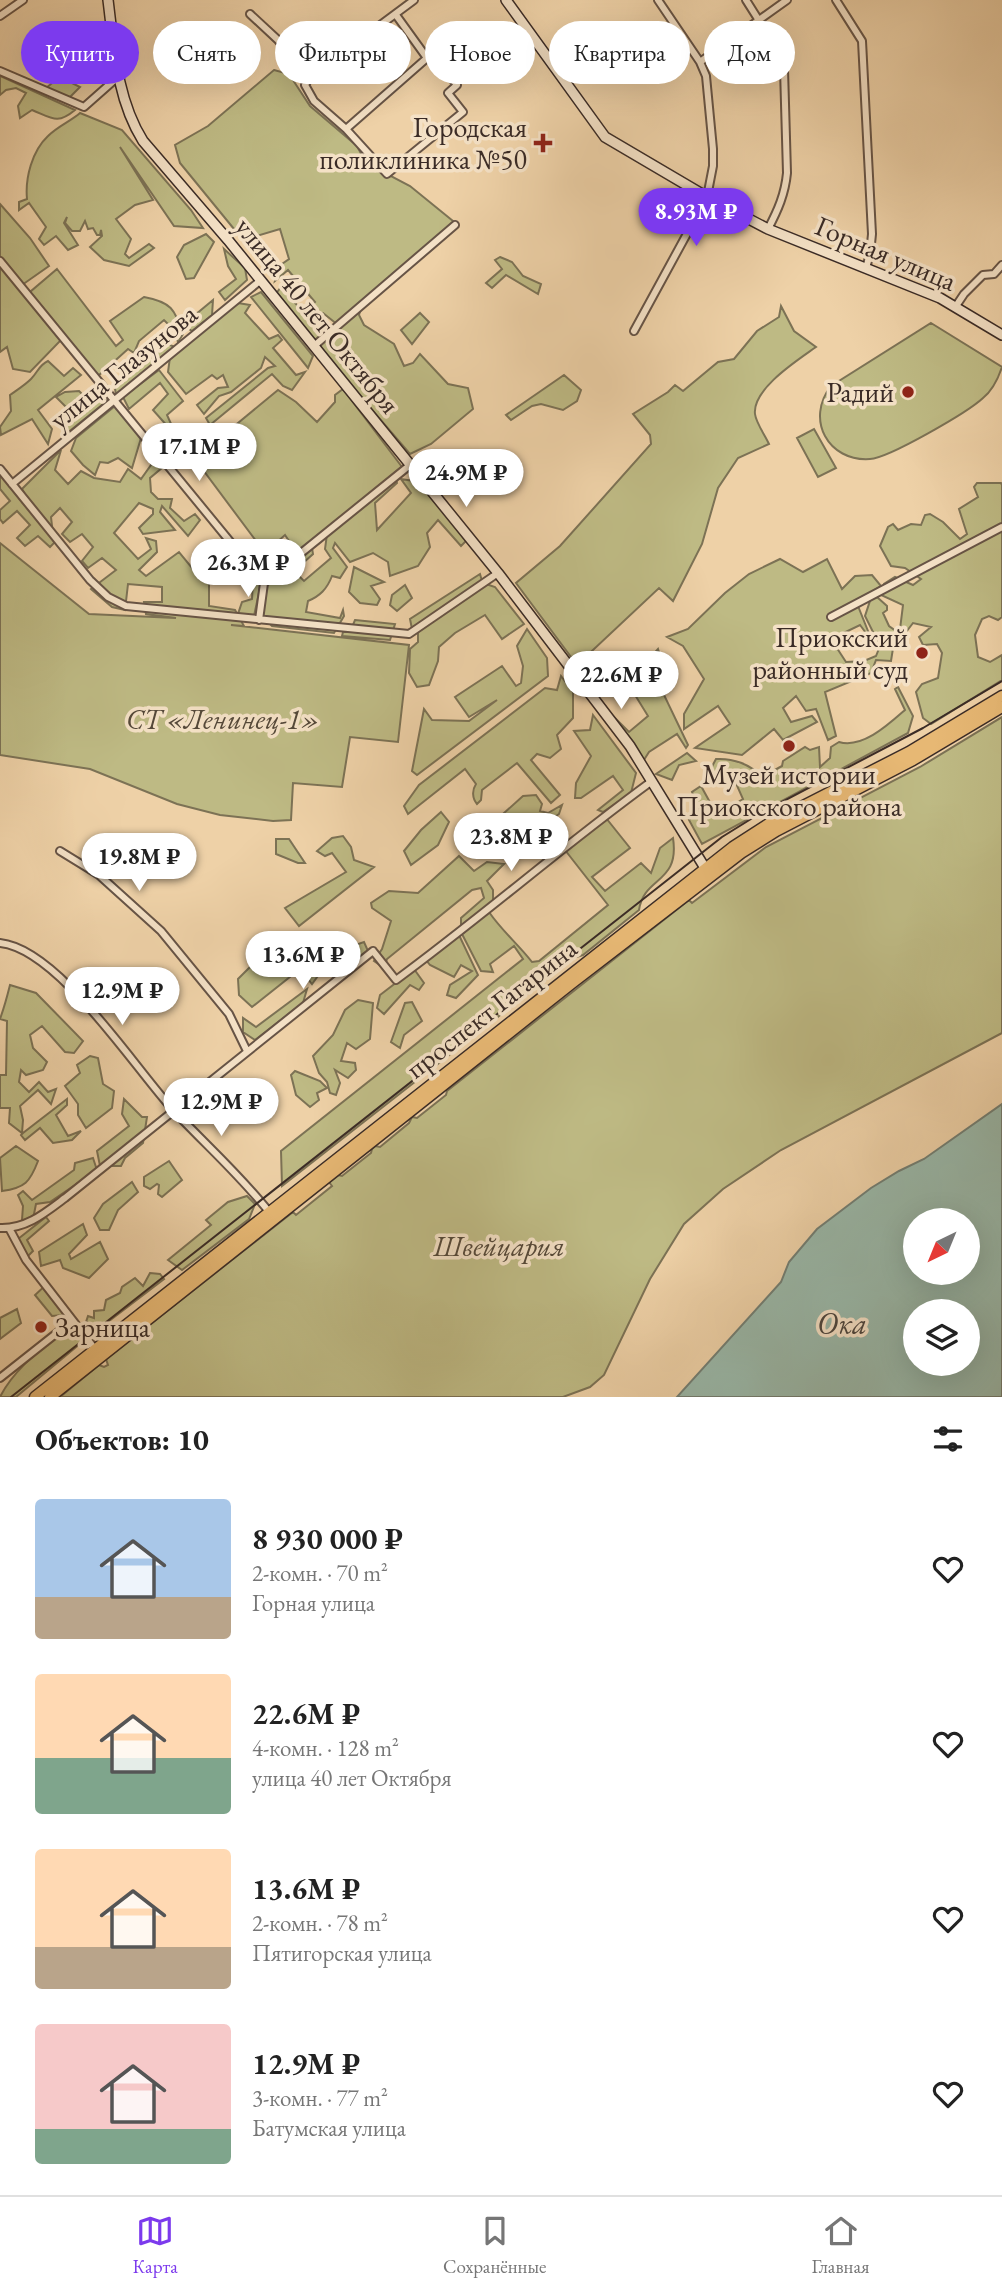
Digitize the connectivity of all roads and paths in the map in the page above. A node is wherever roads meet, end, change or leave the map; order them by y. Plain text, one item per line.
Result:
1 (23, 0) edge
2 (108, 0) edge
3 (414, 0) edge
4 (506, 0) edge
5 (658, 0) edge
6 (746, 0) edge
7 (787, 0) edge
8 (836, 0) edge
9 (250, 15) dead end
10 (396, 15) junction
11 (0, 16) edge
12 (758, 19) junction
13 (111, 21) edge
14 (388, 21) edge
15 (275, 37) edge
16 (425, 55) edge
17 (425, 60) edge
18 (700, 62) junction
19 (0, 71) edge
20 (21, 80) edge
21 (31, 84) edge
22 (110, 84) edge
23 (121, 84) edge
24 (306, 84) edge
25 (456, 84) edge
26 (346, 129) junction
27 (707, 197) junction
28 (455, 225) dead end
29 (768, 229) junction
30 (0, 261) edge
31 (1002, 265) edge
32 (866, 268) junction
33 (261, 280) junction
34 (956, 306) junction
35 (634, 331) dead end
36 (1002, 335) edge
37 (314, 346) junction
38 (114, 401) junction
39 (410, 465) junction
40 (0, 469) edge
41 (12, 484) junction
42 (1002, 527) edge
43 (498, 573) junction
44 (264, 583) junction
45 (831, 617) dead end
46 (259, 620) junction
47 (1002, 696) edge
48 (1002, 707) edge
49 (652, 781) junction
50 (60, 851) dead end
51 (708, 872) junction
52 (0, 943) edge
53 (247, 1051) junction
54 (174, 1110) junction
55 (272, 1215) junction
56 (0, 1228) edge
57 (9, 1228) junction
58 (72, 1321) junction
59 (95, 1349) junction
60 (0, 1378) edge
61 (35, 1397) edge
62 (50, 1397) edge

1 - 11 street
2 - 13 street, улица 40 лет Октября
3 - 10 street
4 - 27 street, Горная улица
5 - 18 street
6 - 12 street
7 - 12 street
8 - 32 street
9 - 15 street
10 - 14 street
10 - 16 street
12 - 18 street
12 - 29 street
17 - 26 street
18 - 27 street
19 - 20 street
21 - 22 street
23 - 33 street, улица 40 лет Октября
24 - 26 street
25 - 26 street
27 - 29 street, Горная улица
27 - 35 street
28 - 37 street
29 - 32 street, Горная улица
30 - 38 street
31 - 34 street
32 - 34 street, Горная улица
33 - 37 street, улица 40 лет Октября
33 - 38 street, улица Глазунова
34 - 36 street, Горная улица
37 - 39 street, улица 40 лет Октября
38 - 41 street, улица Глазунова
38 - 44 street
39 - 43 street, улица 40 лет Октября
39 - 44 street
40 - 41 street
41 - 46 street
42 - 45 street
43 - 46 street
43 - 49 street, улица 40 лет Октября
44 - 46 street
47 - 51 main road, проспект Гагарина
48 - 51 main road, проспект Гагарина
49 - 51 street, улица 40 лет Октября
49 - 53 street
50 - 53 street
51 - 55 main road, проспект Гагарина
52 - 54 street
53 - 54 street
54 - 55 street
54 - 57 street
55 - 59 main road, проспект Гагарина
55 - 62 main road, проспект Гагарина
56 - 57 street
57 - 58 street
58 - 59 street
58 - 60 street
59 - 61 main road, проспект Гагарина

